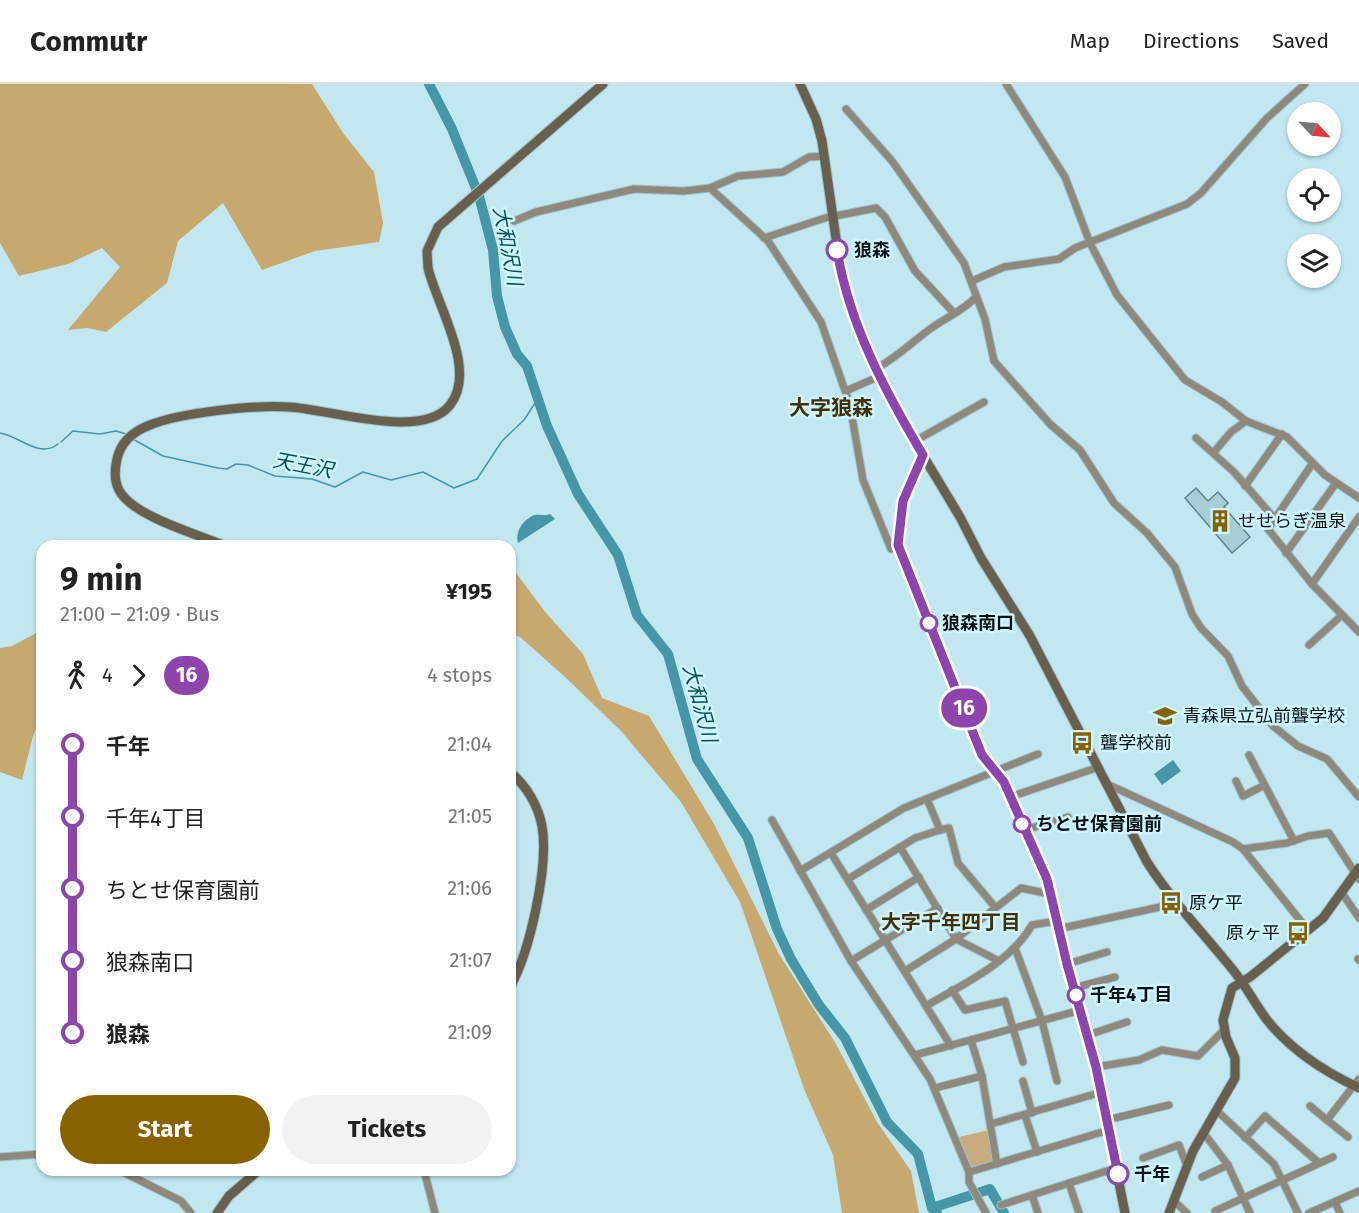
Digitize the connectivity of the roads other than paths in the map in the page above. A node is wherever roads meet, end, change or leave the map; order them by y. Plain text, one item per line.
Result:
1 (603, 84) edge
2 (800, 84) edge
3 (1005, 84) edge
4 (1305, 84) edge
5 (846, 109) dead end
6 (824, 156) junction
7 (710, 188) junction
8 (832, 218) junction
9 (514, 221) dead end
10 (764, 237) junction
11 (1090, 243) junction
12 (972, 281) junction
13 (976, 297) junction
14 (954, 313) junction
15 (878, 372) junction
16 (846, 391) junction
17 (984, 402) dead end
18 (1246, 421) junction
19 (1282, 434) junction
20 (1196, 438) dead end
21 (915, 441) junction
22 (1214, 452) junction
23 (923, 455) junction
24 (1312, 464) junction
25 (1336, 483) junction
26 (1245, 486) junction
27 (1359, 498) edge
28 (1359, 517) edge
29 (1275, 519) junction
30 (212, 540) edge
31 (898, 545) junction
32 (1286, 553) junction
33 (1312, 584) junction
34 (1341, 616) junction
35 (1359, 632) edge
36 (1309, 645) dead end
37 (1038, 754) dead end
38 (1248, 755) dead end
39 (1099, 767) junction
40 (997, 770) junction
41 (516, 779) edge
42 (1236, 781) dead end
43 (1107, 784) junction
44 (1263, 786) junction
45 (1010, 797) junction
46 (1359, 797) edge
47 (927, 799) junction
48 (1068, 817) dead end
49 (772, 820) dead end
50 (940, 830) junction
51 (1025, 830) junction
52 (1294, 841) junction
53 (900, 847) junction
54 (1243, 849) junction
55 (831, 854) junction
56 (800, 871) junction
57 (1358, 874) edge
58 (919, 877) junction
59 (848, 879) junction
60 (1342, 893) junction
61 (1050, 894) junction
62 (1171, 897) junction
63 (995, 907) junction
64 (938, 908) junction
65 (866, 910) junction
66 (1359, 918) edge
67 (1057, 925) junction
68 (1308, 930) junction
69 (956, 939) junction
70 (885, 940) junction
71 (1016, 948) junction
72 (1107, 952) dead end
73 (851, 961) junction
74 (999, 961) junction
75 (1067, 964) junction
76 (905, 971) junction
77 (516, 975) edge
78 (1115, 977) dead end
79 (1241, 981) junction
80 (1074, 988) junction
81 (952, 990) junction
82 (926, 1006) junction
83 (1081, 1010) junction
84 (1042, 1021) junction
85 (1127, 1022) dead end
86 (1013, 1029) junction
87 (1224, 1030) junction
88 (1088, 1035) junction
89 (971, 1040) junction
90 (951, 1046) junction
91 (915, 1055) junction
92 (1023, 1062) dead end
93 (1096, 1067) junction
94 (982, 1076) junction
95 (1023, 1081) dead end
96 (1058, 1081) dead end
97 (1358, 1084) edge
98 (935, 1088) junction
99 (1102, 1092) junction
100 (1169, 1105) dead end
101 (1310, 1106) dead end
102 (1216, 1110) junction
103 (1029, 1114) junction
104 (1327, 1120) junction
105 (991, 1124) junction
106 (1108, 1125) junction
107 (1203, 1132) junction
108 (1348, 1137) dead end
109 (1245, 1138) junction
110 (1036, 1152) junction
111 (36, 1154) edge
112 (0, 1157) edge
113 (1333, 1157) dead end
114 (1143, 1158) dead end
115 (1319, 1163) junction
116 (997, 1164) junction
117 (1228, 1165) junction
118 (1187, 1166) junction
119 (1116, 1168) junction
120 (969, 1172) junction
121 (131, 1176) edge
122 (253, 1176) edge
123 (426, 1176) edge
124 (1202, 1177) dead end
125 (1284, 1179) junction
126 (1069, 1183) junction
127 (1359, 1191) edge
128 (1032, 1195) junction
129 (1244, 1199) junction
130 (1174, 1201) junction
131 (1335, 1202) junction
132 (1001, 1205) dead end
133 (1215, 1211) dead end
134 (191, 1213) edge
135 (217, 1213) edge
136 (435, 1213) edge
137 (986, 1213) edge
138 (1038, 1213) edge
139 (1079, 1213) edge
140 (1125, 1213) edge
141 (1169, 1213) edge
142 (1187, 1213) edge
143 (1250, 1213) edge
144 (1298, 1213) edge
145 (1309, 1213) edge
146 (1340, 1213) edge

1 - 30 street
2 - 6 street
3 - 11 street
4 - 11 street
5 - 12 street
6 - 7 street
6 - 8 street
7 - 9 street
7 - 10 street
8 - 10 street
8 - 14 street
8 - 15 street
10 - 16 street
11 - 12 street
11 - 18 street
12 - 13 street
13 - 14 street
13 - 46 street
14 - 15 street
15 - 16 street
15 - 21 street
16 - 31 street
17 - 21 street
18 - 19 street
18 - 22 street
19 - 24 street
19 - 26 street
20 - 22 street
21 - 23 street
22 - 26 street
23 - 31 street
23 - 39 street
24 - 25 street
24 - 29 street
25 - 27 street
25 - 32 street
26 - 29 street
28 - 33 street
29 - 32 street
31 - 40 street
32 - 33 street
33 - 34 street
34 - 35 street
34 - 36 street
37 - 40 street
38 - 44 street
39 - 43 street
39 - 45 street
40 - 45 street
40 - 47 street
41 - 77 street
42 - 44 street
43 - 54 street
43 - 62 street
44 - 52 street
45 - 51 street
47 - 50 street
47 - 55 street
48 - 51 street
49 - 56 street
50 - 53 street
50 - 63 street
51 - 61 street
52 - 54 street
52 - 57 street
53 - 58 street
53 - 59 street
54 - 68 street
55 - 56 street
55 - 59 street
56 - 73 street
57 - 60 street
58 - 64 street
58 - 65 street
59 - 65 street
60 - 66 street
60 - 68 street
61 - 63 street
61 - 67 street
62 - 67 street
62 - 79 street
63 - 69 street
64 - 69 street
64 - 70 street
65 - 70 street
67 - 71 street
67 - 75 street
68 - 79 street
69 - 74 street
69 - 76 street
70 - 73 street
70 - 76 street
71 - 74 street
71 - 84 street
72 - 75 street
73 - 91 street
74 - 81 street
75 - 80 street
76 - 82 street
78 - 80 street
79 - 87 street
79 - 97 street
80 - 83 street
81 - 82 street
81 - 86 street
82 - 90 street
83 - 84 street
83 - 88 street
84 - 86 street
84 - 96 street
85 - 88 street
86 - 89 street
86 - 92 street
87 - 93 street
87 - 102 street
88 - 93 street
89 - 90 street
89 - 94 street
90 - 91 street
91 - 98 street
93 - 99 street
94 - 98 street
94 - 105 street
95 - 103 street
97 - 104 street
98 - 120 street
99 - 103 street
99 - 106 street
100 - 106 street
101 - 104 street
102 - 107 street
102 - 109 street
103 - 105 street
103 - 110 street
104 - 108 street
105 - 116 street
106 - 110 street
106 - 119 street
107 - 117 street
107 - 118 street
109 - 115 street
109 - 125 street
110 - 116 street
111 - 112 street
113 - 115 street
114 - 118 street
115 - 125 street
116 - 120 street
117 - 124 street
117 - 129 street
118 - 130 street
119 - 126 street
119 - 140 street
120 - 137 street
121 - 134 street
122 - 135 street
123 - 136 street
125 - 129 street
125 - 144 street
126 - 128 street
126 - 139 street
127 - 131 street
128 - 132 street
128 - 138 street
129 - 133 street
129 - 143 street
130 - 141 street
130 - 142 street
131 - 145 street
131 - 146 street

